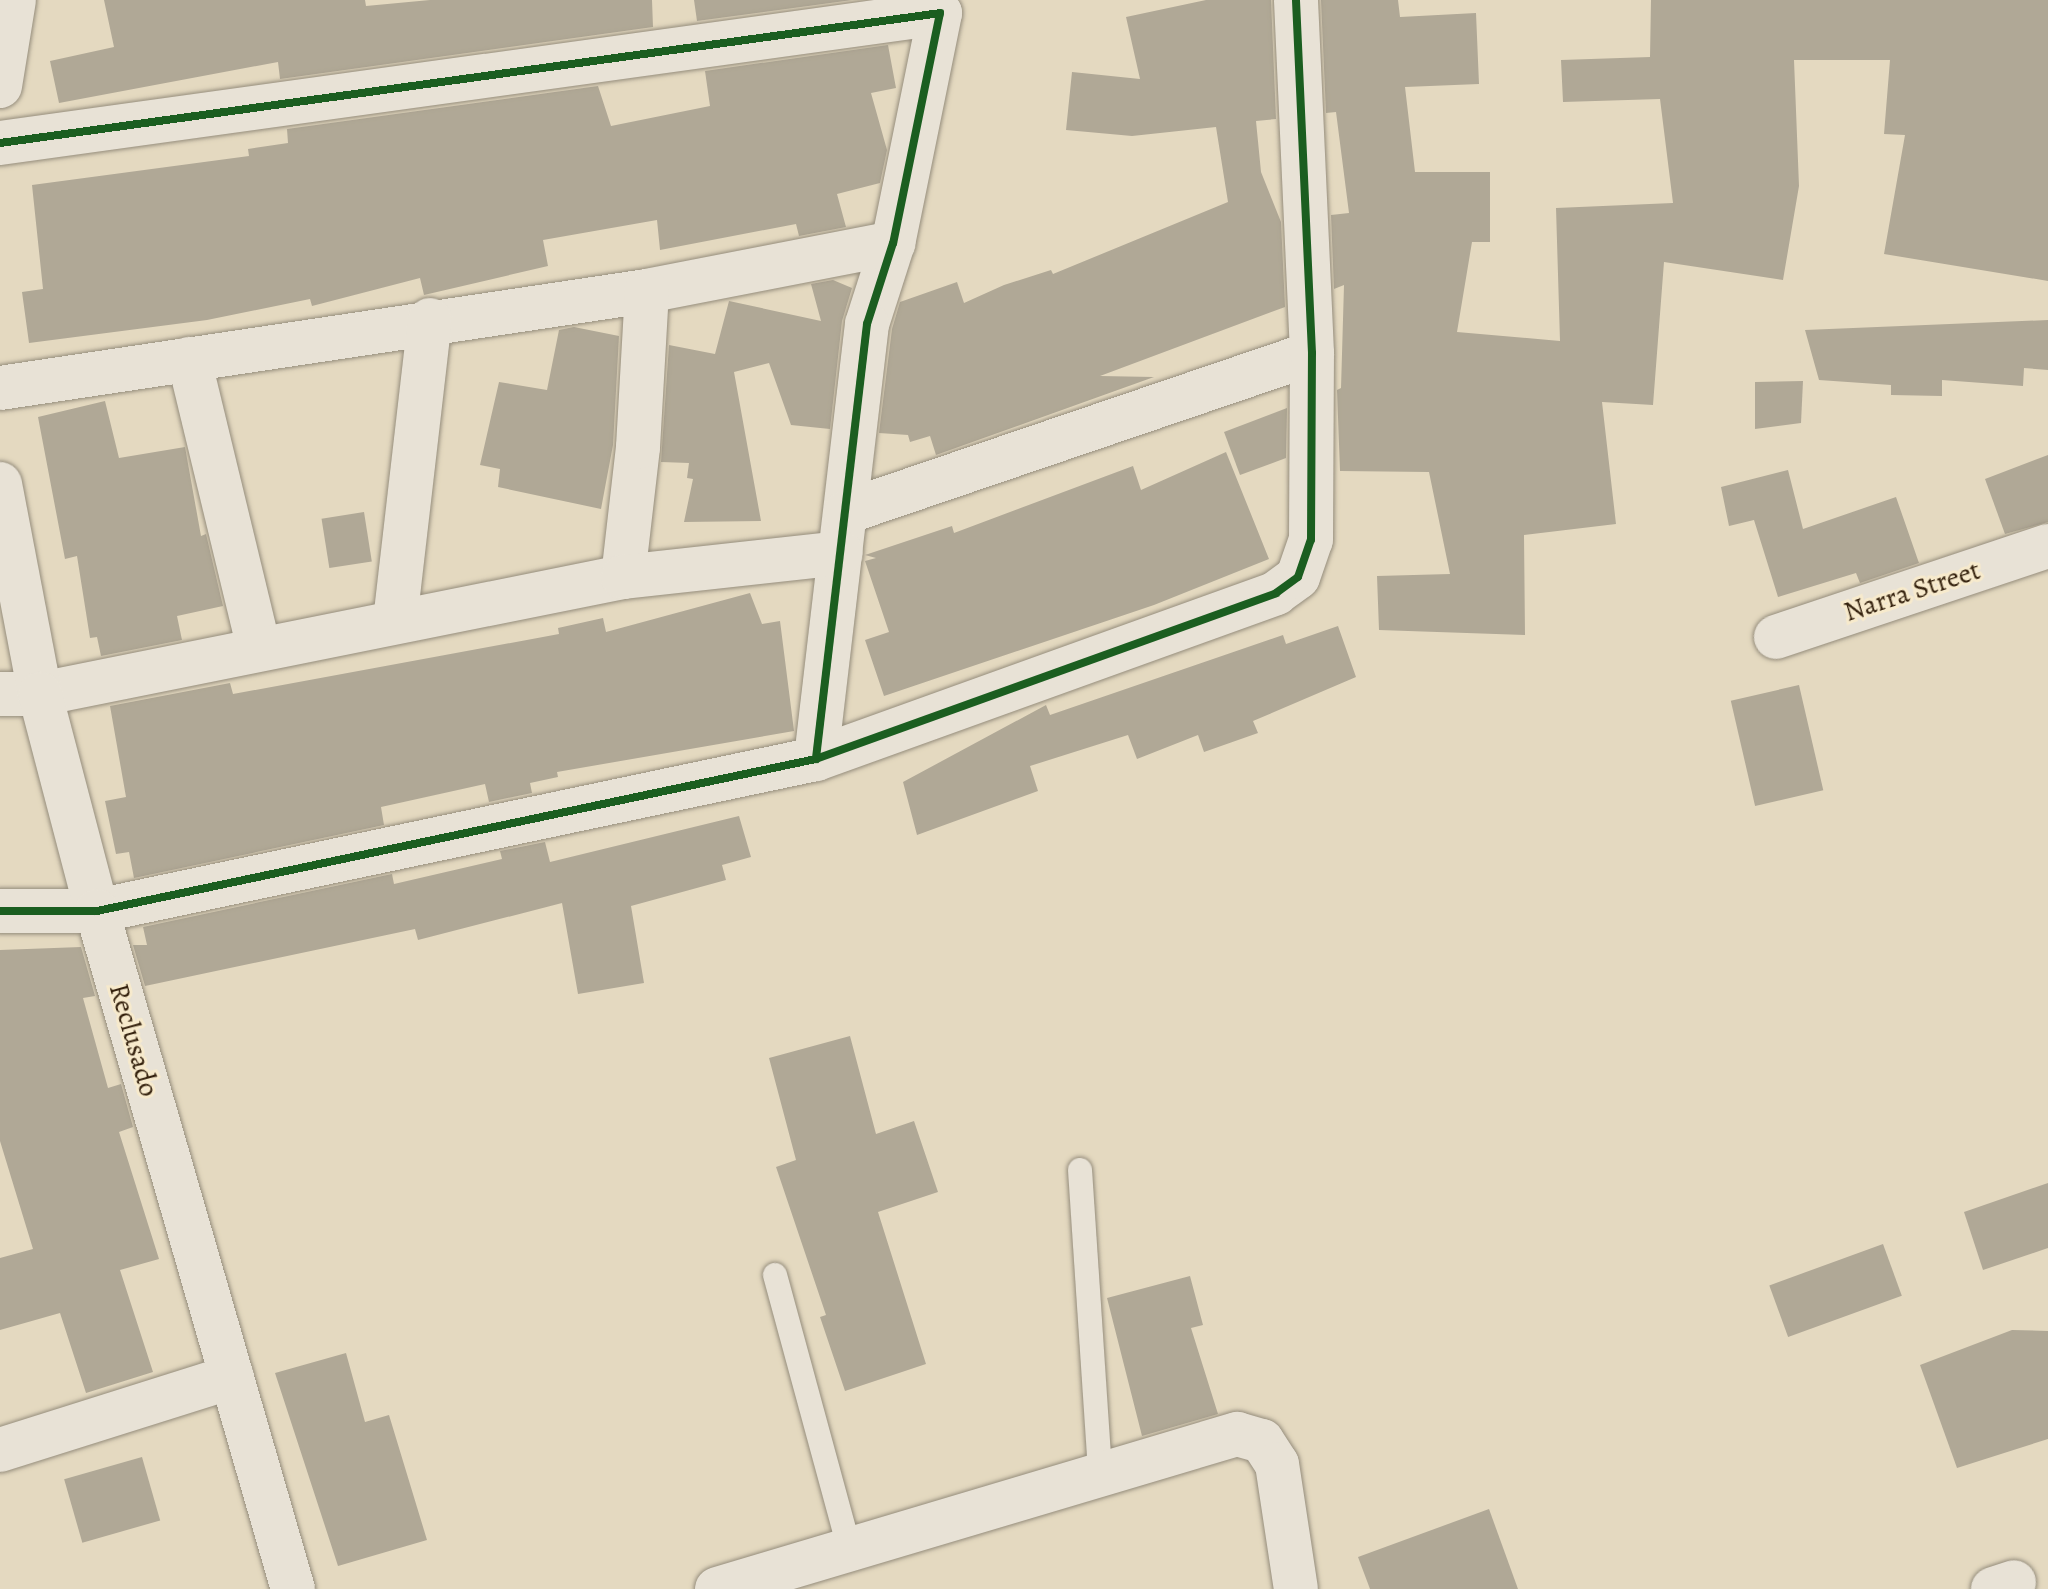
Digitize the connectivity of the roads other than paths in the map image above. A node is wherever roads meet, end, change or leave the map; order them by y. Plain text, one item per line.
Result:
1 (14, 0) edge
2 (1296, 0) edge
3 (941, 6) edge
4 (0, 86) edge
5 (0, 143) edge
6 (893, 243) junction
7 (647, 291) junction
8 (430, 320) junction
9 (1312, 353) junction
10 (189, 359) junction
11 (0, 388) edge
12 (0, 484) edge
13 (844, 532) junction
14 (2048, 546) edge
15 (623, 577) junction
16 (395, 621) junction
17 (1776, 637) dead end
18 (259, 648) junction
19 (20, 694) edge
20 (816, 759) junction
21 (0, 911) edge
22 (97, 911) junction
23 (1080, 1170) dead end
24 (775, 1275) dead end
25 (232, 1377) junction
26 (0, 1450) edge
27 (1100, 1471) junction
28 (849, 1548) junction
29 (293, 1589) edge
30 (717, 1589) edge
31 (1296, 1589) edge

1 - 4 street
2 - 9 street
3 - 5 street
3 - 6 street
6 - 7 street
6 - 13 street
7 - 8 street
7 - 15 street
8 - 10 street
8 - 16 street
9 - 13 street
9 - 20 street
10 - 11 street
10 - 18 street
12 - 19 street, Reclusado
13 - 15 street
13 - 20 street
14 - 17 street, Narra Street
15 - 16 street
16 - 18 street
18 - 19 street
19 - 22 street, Reclusado
20 - 22 street
21 - 22 street
22 - 25 street, Reclusado
23 - 27 lane
24 - 28 lane
25 - 26 street
25 - 29 street, Reclusado
27 - 28 street
27 - 31 street
28 - 30 street

